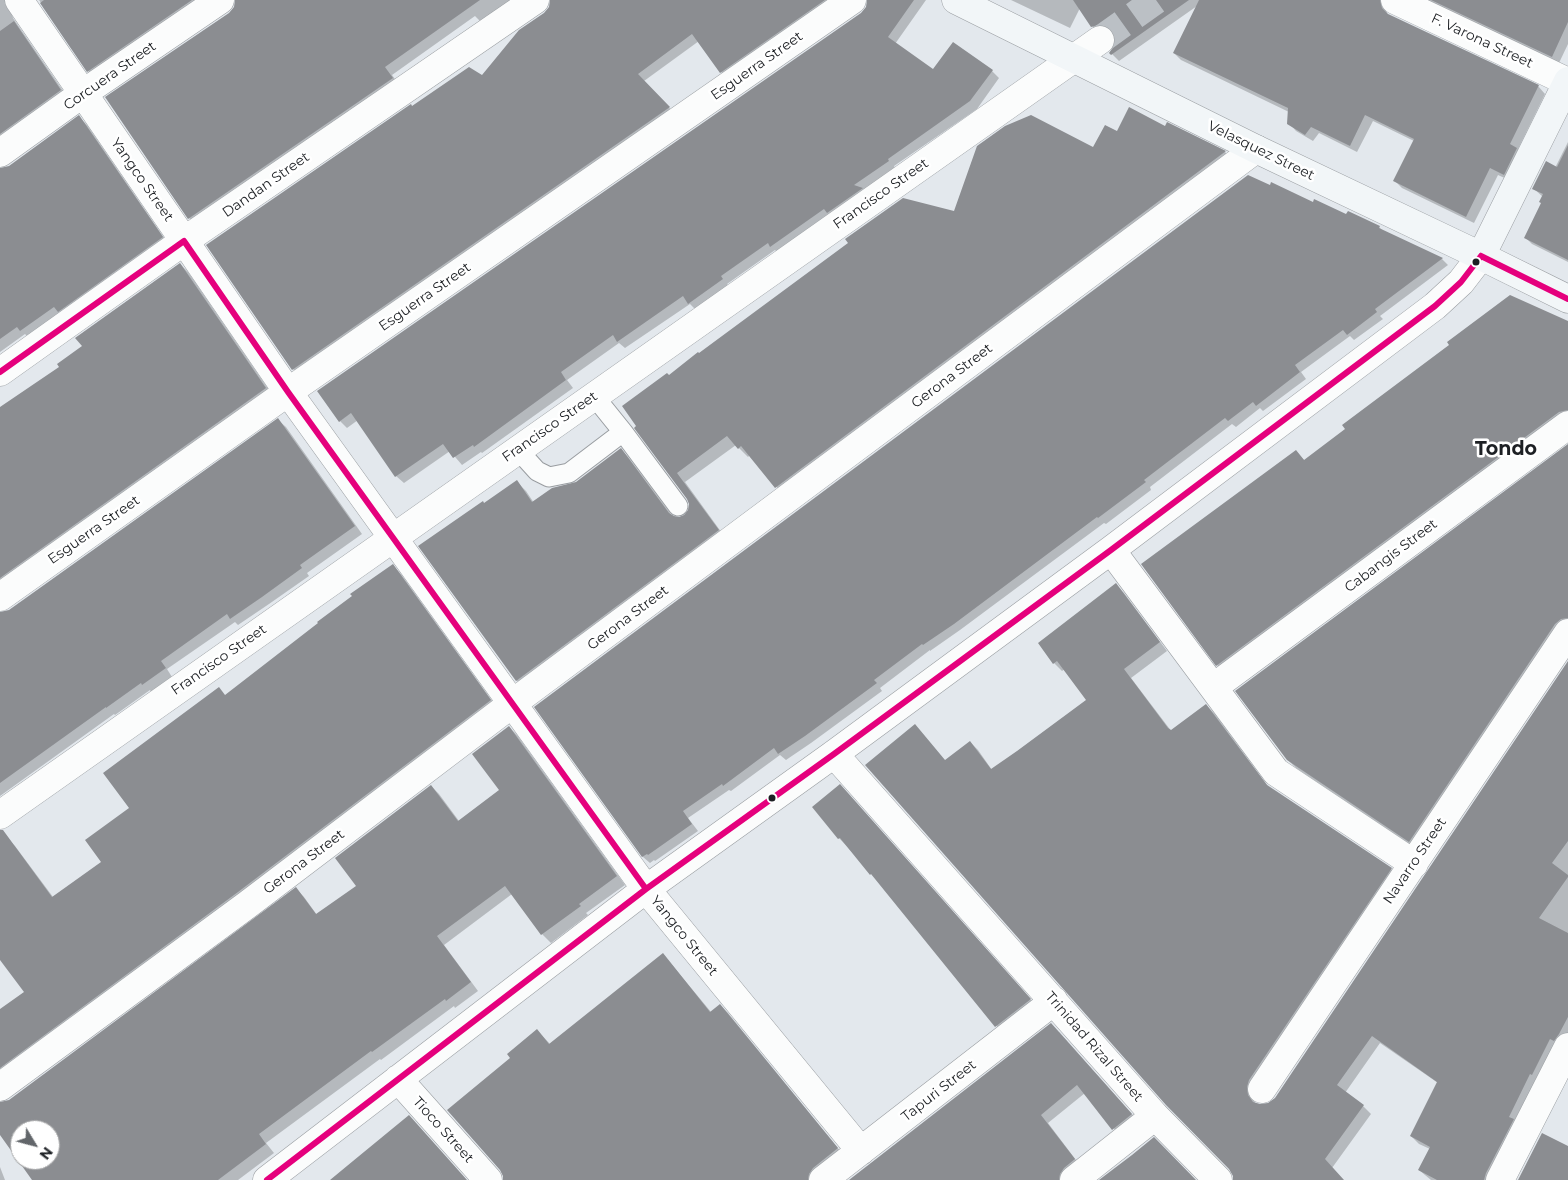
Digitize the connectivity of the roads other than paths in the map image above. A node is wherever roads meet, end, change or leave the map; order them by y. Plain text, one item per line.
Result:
1 (19, 0) edge
2 (220, 0) edge
3 (535, 0) edge
4 (852, 0) edge
5 (956, 0) edge
6 (1395, 0) edge
7 (1100, 40) tunnel mouth
8 (1074, 59) junction
9 (1568, 82) edge
10 (82, 94) junction
11 (1256, 149) junction
12 (0, 153) edge
13 (184, 241) junction
14 (1481, 256) junction
15 (1568, 299) edge
16 (0, 372) edge
17 (288, 392) junction
18 (594, 396) junction
19 (1568, 425) edge
20 (623, 432) junction
21 (518, 450) junction
22 (678, 506) dead end
23 (394, 537) junction
24 (1111, 550) junction
25 (0, 597) edge
26 (1568, 633) edge
27 (1214, 687) junction
28 (513, 703) junction
29 (834, 754) junction
30 (0, 815) edge
31 (1414, 864) junction
32 (646, 889) junction
33 (1054, 1001) junction
34 (1568, 1047) edge
35 (398, 1079) junction
36 (0, 1087) edge
37 (1262, 1089) dead end
38 (1155, 1116) junction
39 (861, 1151) junction
40 (267, 1180) edge
41 (488, 1180) edge
42 (823, 1180) edge
43 (1074, 1180) edge
44 (1218, 1180) edge
45 (1500, 1180) edge

1 - 10 street, Yangco Street
2 - 10 street, Corcuera Street
3 - 13 street, Dandan Street
4 - 17 street, Esguerra Street
5 - 8 street, Velasquez Street
6 - 9 street, F. Varona Street
7 - 8 street, Francisco Street
8 - 11 street, Velasquez Street
8 - 18 street, Francisco Street
9 - 14 street
10 - 12 street, Corcuera Street
10 - 13 street, Yangco Street
11 - 14 street, Velasquez Street
11 - 28 street, Gerona Street
13 - 16 street, Dandan Street
13 - 17 street, Yangco Street
14 - 15 street, Velasquez Street
14 - 24 street
17 - 23 street, Yangco Street
17 - 25 street, Esguerra Street
18 - 20 lane
18 - 21 street, Francisco Street
19 - 27 street, Cabangis Street
20 - 21 lane
20 - 22 lane
21 - 23 street, Francisco Street
23 - 28 street, Yangco Street
23 - 30 street, Francisco Street
24 - 27 street
24 - 29 street
26 - 31 street, Navarro Street
27 - 31 street
28 - 32 street, Yangco Street
28 - 36 street, Gerona Street
29 - 32 street
29 - 33 street, Trinidad Rizal Street
31 - 37 street, Navarro Street
32 - 35 street
32 - 39 street, Yangco Street
33 - 38 street, Trinidad Rizal Street
33 - 39 street, Tapuri Street
34 - 45 street
35 - 40 street
35 - 41 street, Tioco Street
38 - 43 street
38 - 44 street, Trinidad Rizal Street
39 - 42 street, Tapuri Street

